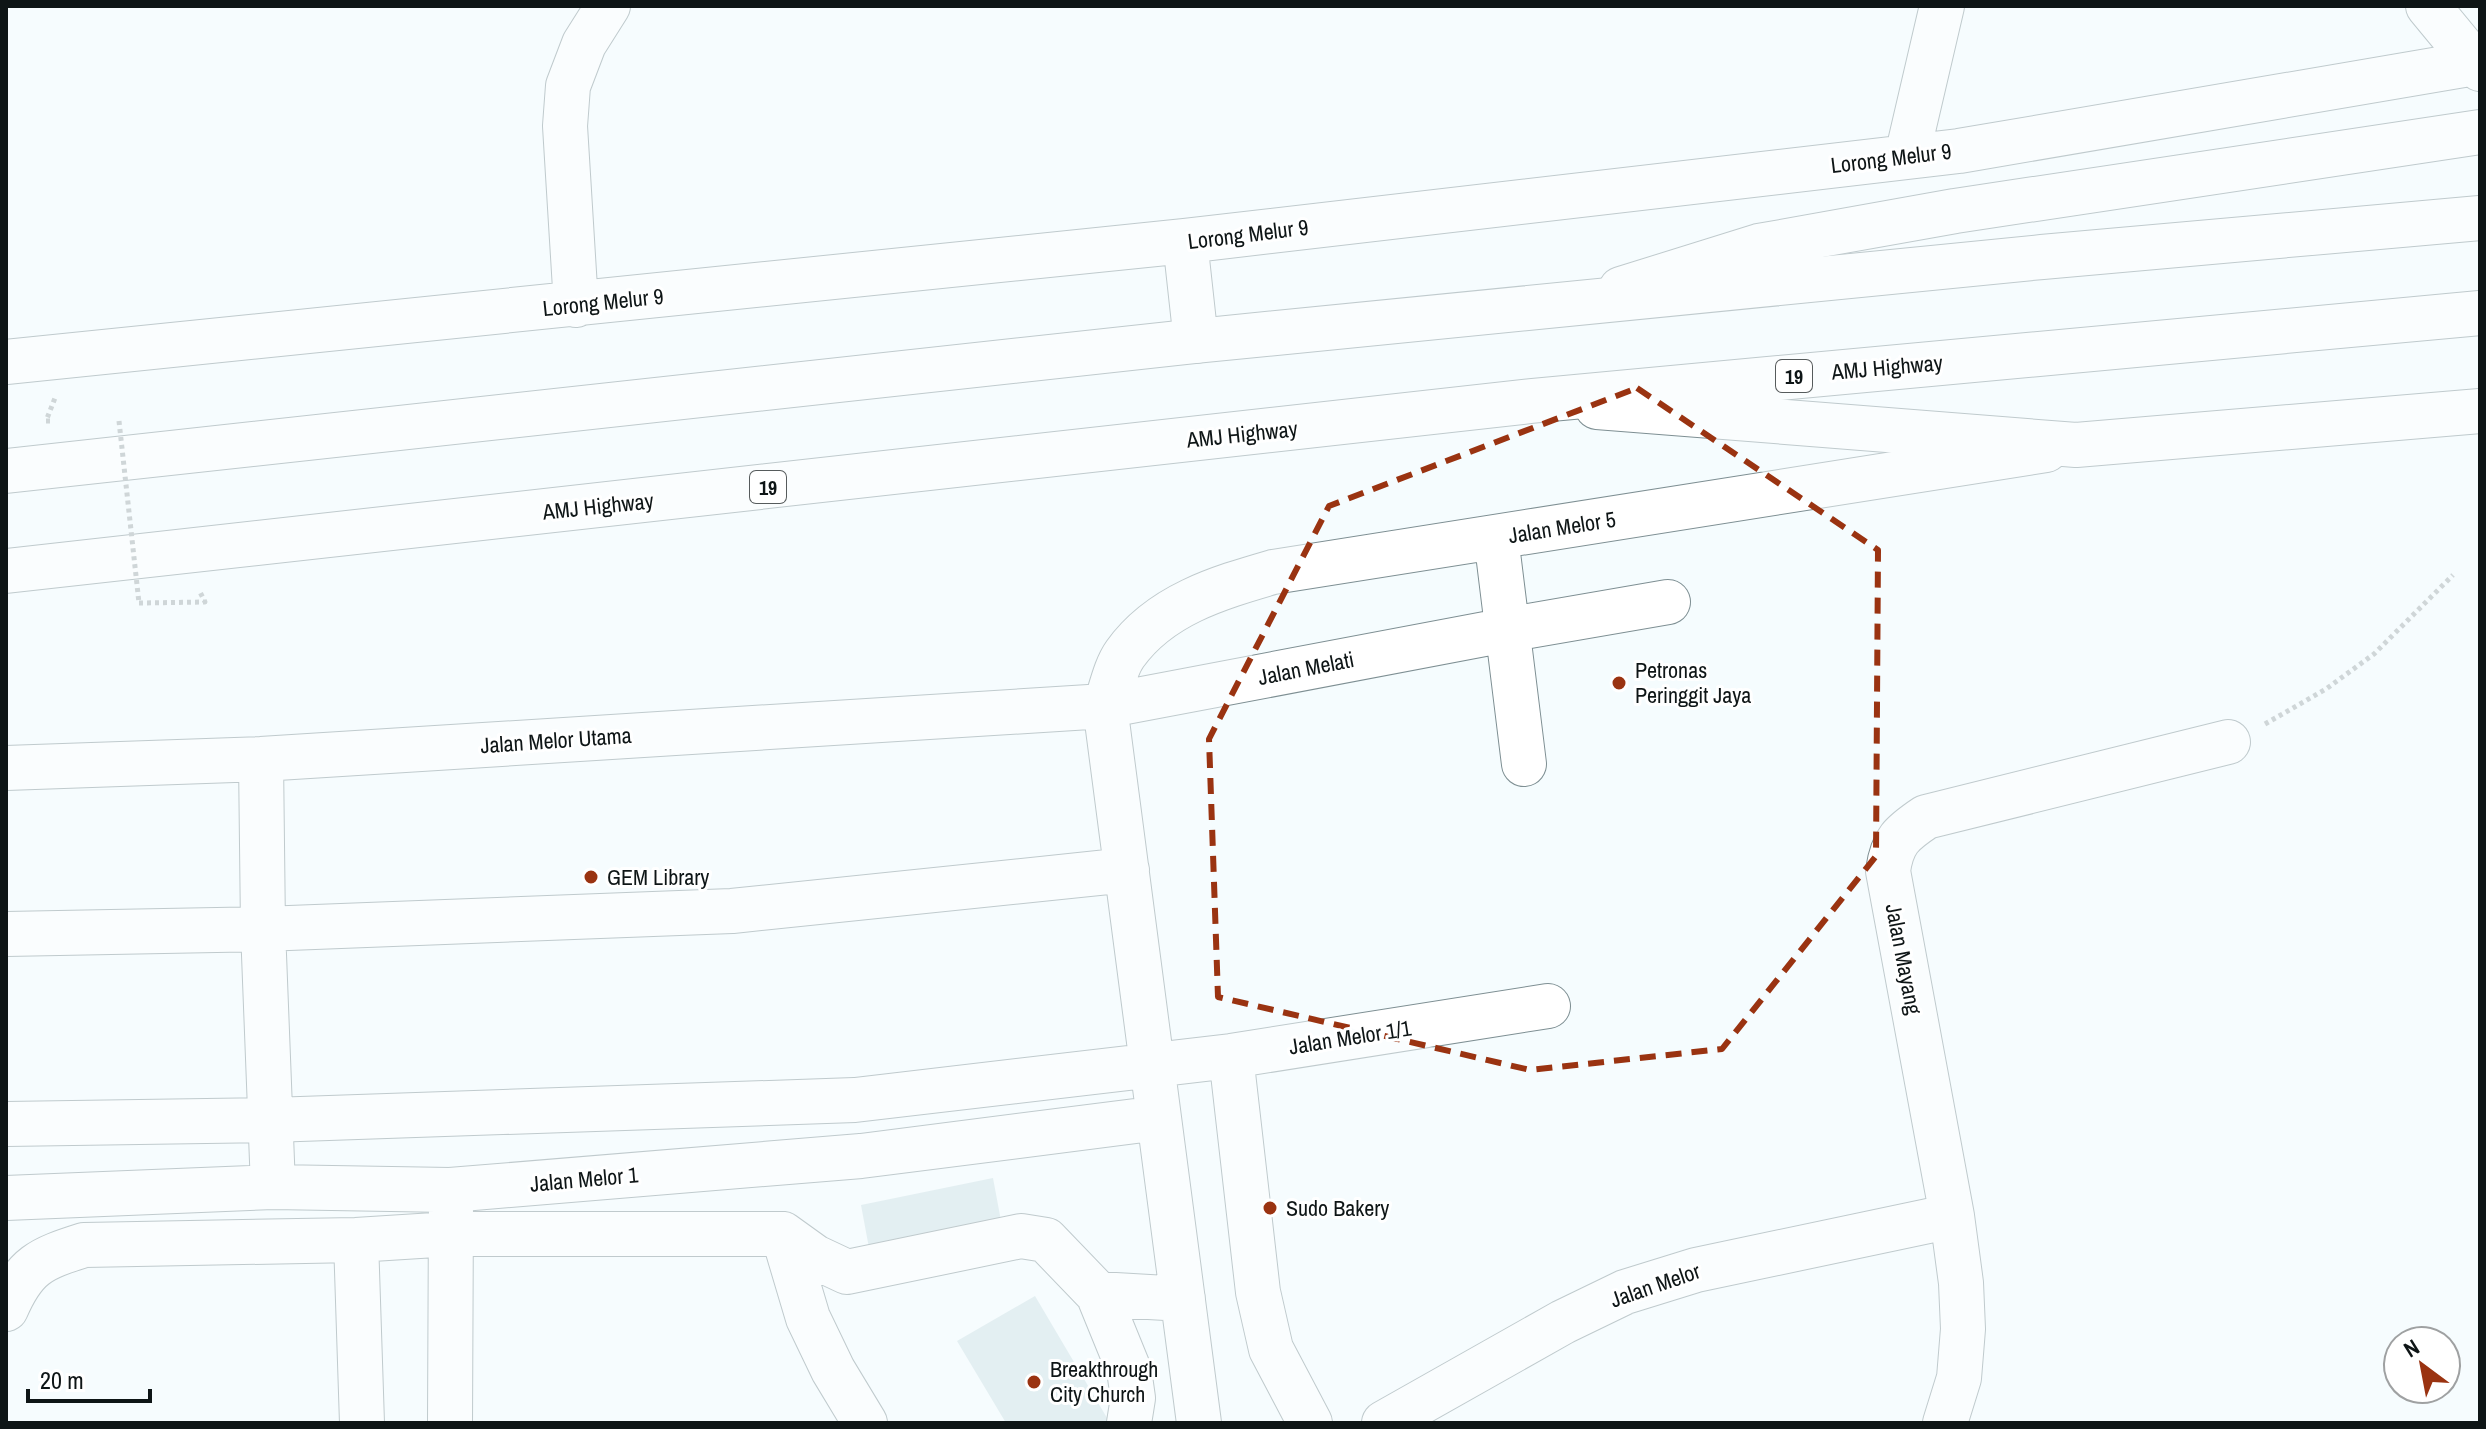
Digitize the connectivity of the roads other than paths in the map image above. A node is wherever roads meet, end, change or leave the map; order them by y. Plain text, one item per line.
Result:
1 (608, 6) edge
2 (1942, 6) edge
3 (2428, 6) edge
4 (2478, 66) edge
5 (2480, 132) edge
6 (1959, 151) junction
7 (1907, 156) junction
8 (1955, 211) junction
9 (2480, 218) edge
10 (1185, 241) junction
11 (1576, 303) junction
12 (576, 305) junction
13 (2480, 313) edge
14 (1196, 341) junction
15 (6, 362) edge
16 (1531, 401) junction
17 (2480, 411) edge
18 (2076, 445) junction
19 (6, 471) edge
20 (1496, 537) junction
21 (6, 571) edge
22 (1668, 602) dead end
23 (1506, 630) junction
24 (1105, 706) junction
25 (2228, 742) road end
26 (261, 759) junction
27 (1524, 764) dead end
28 (6, 768) edge
29 (1127, 870) junction
30 (263, 929) junction
31 (6, 934) edge
32 (1548, 1006) dead end
33 (1231, 1056) junction
34 (1152, 1065) junction
35 (1159, 1118) junction
36 (271, 1120) junction
37 (6, 1124) edge
38 (273, 1187) junction
39 (450, 1190) junction
40 (6, 1198) edge
41 (1952, 1216) junction
42 (451, 1234) junction
43 (783, 1234) junction
44 (356, 1240) junction
45 (1098, 1294) junction
46 (1183, 1299) junction
47 (6, 1309) edge
48 (1429, 1410) edge
49 (362, 1423) edge
50 (450, 1423) edge
51 (865, 1423) edge
52 (1129, 1423) edge
53 (1199, 1423) edge
54 (1310, 1423) edge
55 (1384, 1423) edge
56 (1945, 1423) edge

1 - 12 main road
2 - 7 main road
3 - 4 main road
4 - 6 main road, Lorong Melur 9
5 - 8 main road
6 - 7 main road, Lorong Melur 9
6 - 8 main road
7 - 10 main road, Lorong Melur 9
8 - 11 main road
9 - 11 main road
10 - 12 main road, Lorong Melur 9
10 - 14 main road
11 - 14 main road
12 - 15 main road, Lorong Melur 9
13 - 16 main road, AMJ Highway / 19
14 - 19 main road
16 - 18 main road
16 - 21 main road, AMJ Highway / 19
17 - 18 main road
18 - 20 main road, Jalan Melor 5
20 - 23 main road
20 - 24 main road, Jalan Melor 5
22 - 23 main road, Jalan Melati
23 - 24 main road, Jalan Melati
23 - 27 main road
24 - 26 main road, Jalan Melor Utama
24 - 29 main road
25 - 41 main road, Jalan Mayang
26 - 28 main road, Jalan Melor Utama
26 - 30 main road
29 - 30 main road
29 - 34 main road
30 - 31 main road
30 - 36 main road
32 - 33 main road, Jalan Melor 1/1
33 - 34 main road, Jalan Melor 1/1
33 - 54 main road
34 - 35 main road
34 - 36 main road, Jalan Melor 1/1
35 - 39 main road, Jalan Melor 1
35 - 46 main road
36 - 37 main road, Jalan Melor 1/1
36 - 38 main road
38 - 39 main road, Jalan Melor 1
38 - 40 main road, Jalan Melor 1
39 - 42 main road
41 - 48 main road, Jalan Melor
41 - 56 main road, Jalan Mayang
42 - 43 main road
42 - 44 main road
42 - 50 main road
43 - 45 main road
43 - 51 main road
44 - 47 main road
44 - 49 main road
45 - 46 main road
45 - 52 main road
46 - 53 main road
48 - 55 main road, Jalan Melor

